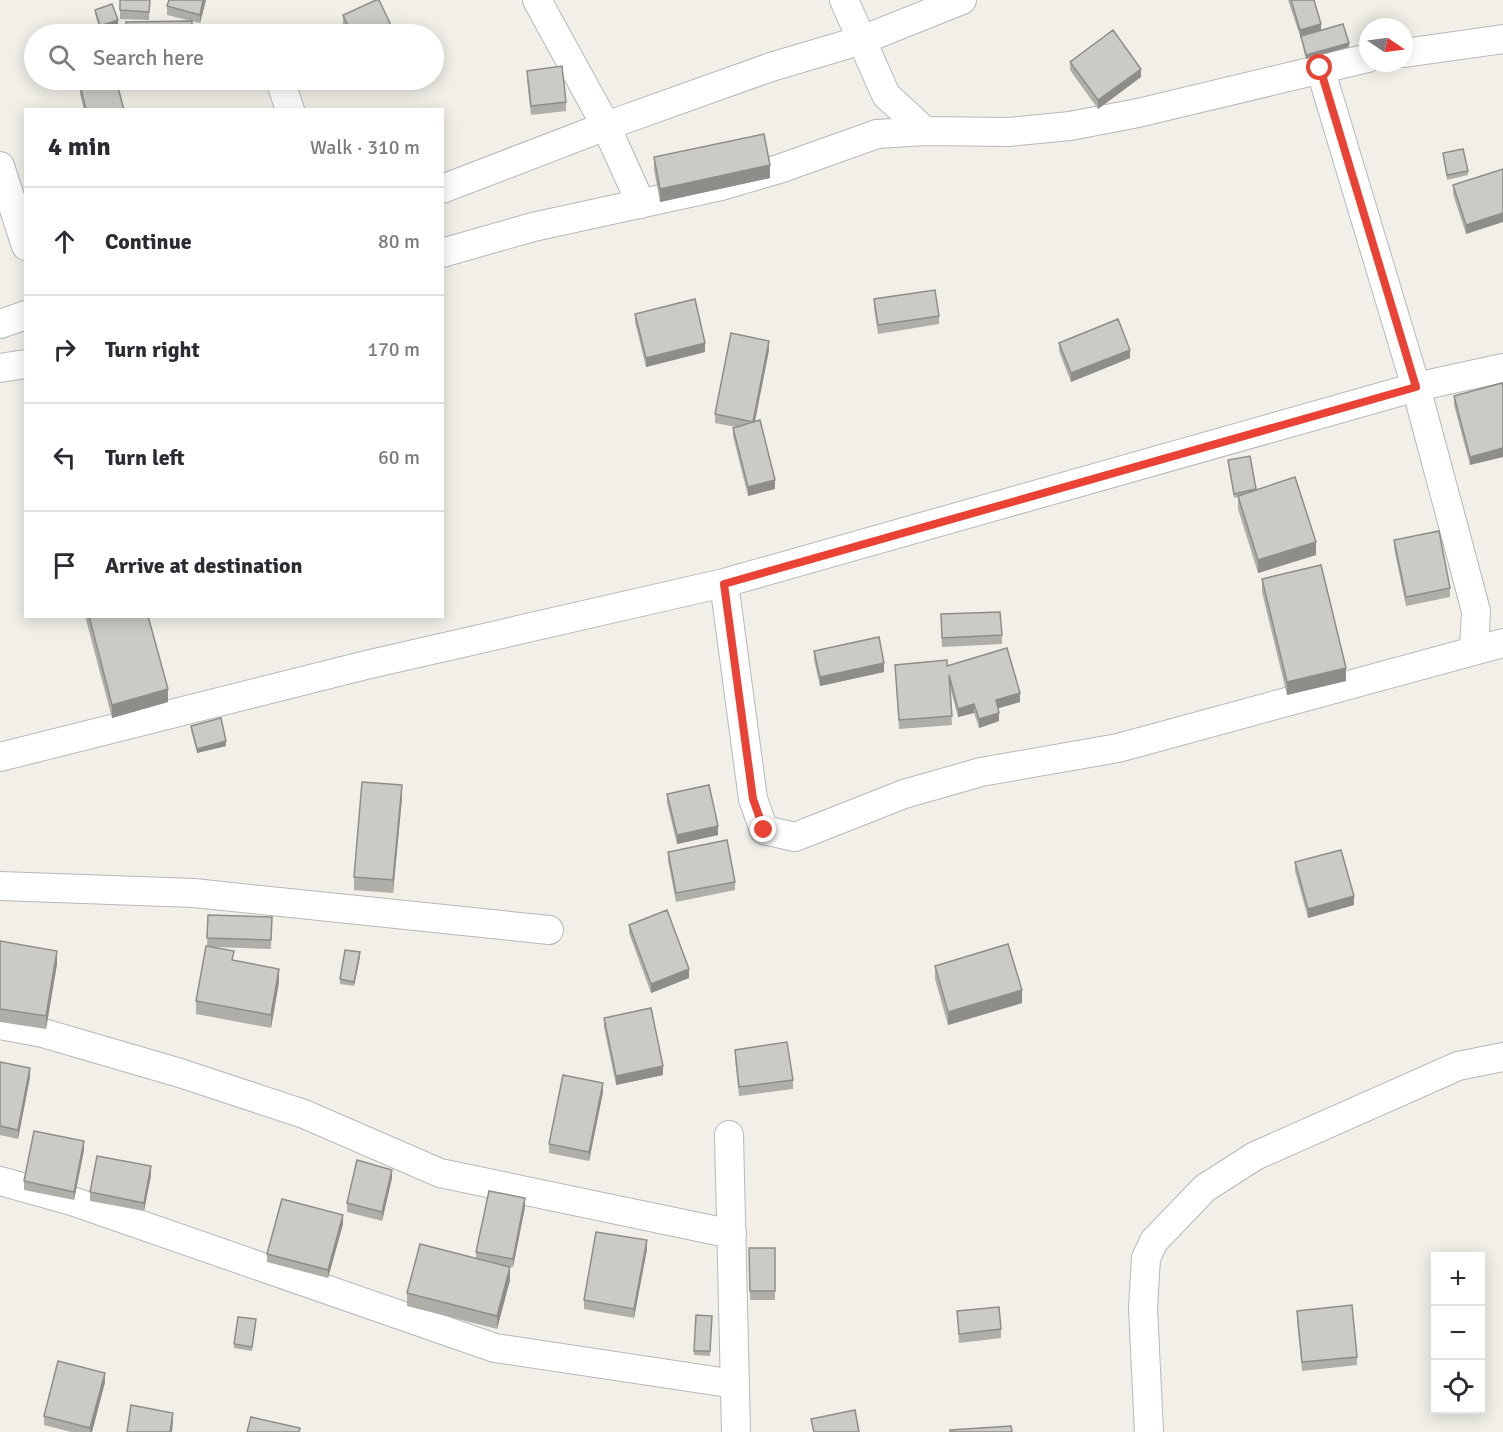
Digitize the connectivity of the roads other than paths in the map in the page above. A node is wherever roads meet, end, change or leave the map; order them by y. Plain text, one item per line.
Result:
1 (537, 0) edge
2 (844, 0) edge
3 (962, 0) edge
4 (1503, 39) edge
5 (862, 40) junction
6 (1413, 52) edge
7 (1359, 60) edge
8 (1320, 68) junction
9 (283, 90) edge
10 (886, 95) junction
11 (289, 108) edge
12 (606, 126) junction
13 (925, 131) junction
14 (877, 134) junction
15 (0, 166) edge
16 (444, 188) edge
17 (641, 204) junction
18 (24, 240) edge
19 (444, 252) edge
20 (24, 316) edge
21 (0, 324) edge
22 (24, 364) edge
23 (0, 368) edge
24 (1503, 368) edge
25 (1416, 387) junction
26 (724, 584) junction
27 (1476, 611) junction
28 (1503, 632) edge
29 (1503, 643) edge
30 (1474, 650) junction
31 (0, 757) edge
32 (0, 886) edge
33 (549, 930) dead end
34 (0, 1025) edge
35 (1503, 1057) edge
36 (729, 1135) dead end
37 (0, 1181) edge
38 (732, 1234) junction
39 (735, 1384) junction
40 (735, 1432) edge
41 (1149, 1432) edge

1 - 12 street
2 - 5 street
3 - 5 street
4 - 6 street
5 - 10 street
5 - 12 street
7 - 8 street
8 - 13 street
8 - 25 street
9 - 11 street
10 - 13 street
10 - 14 street
12 - 16 street
12 - 17 street
13 - 14 street
14 - 17 street
15 - 18 street
17 - 19 street
20 - 21 street
22 - 23 street
24 - 25 street
25 - 26 street
25 - 27 street
26 - 30 street
26 - 31 street
27 - 28 street
27 - 30 street
29 - 30 street
32 - 33 street
34 - 38 street
35 - 41 street
36 - 38 street
37 - 39 street
38 - 39 street
39 - 40 street

